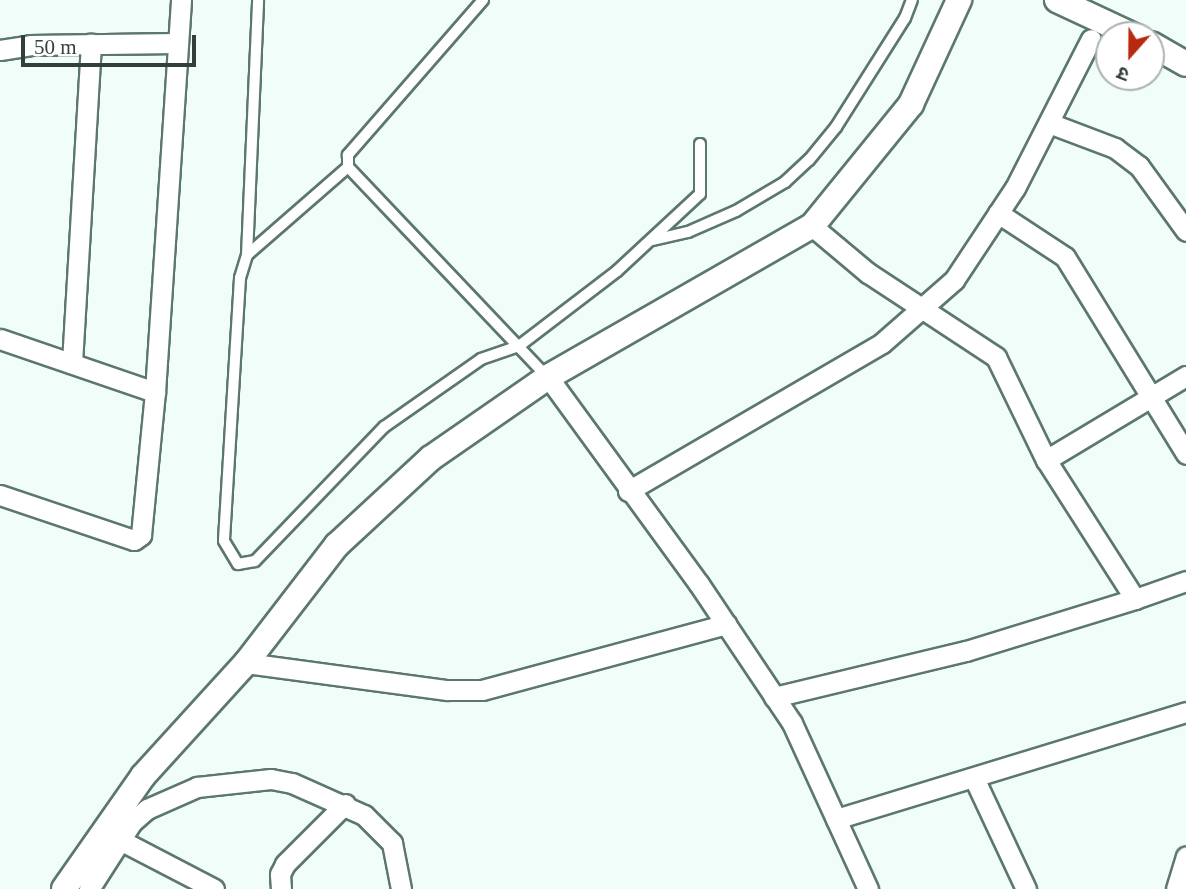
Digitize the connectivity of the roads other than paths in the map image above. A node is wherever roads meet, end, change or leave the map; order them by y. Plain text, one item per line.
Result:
1 (181, 0) edge
2 (258, 0) edge
3 (484, 0) edge
4 (912, 0) edge
5 (959, 0) edge
6 (1057, 0) edge
7 (1102, 21) edge
8 (1091, 39) dead end
9 (177, 43) junction
10 (91, 44) junction
11 (0, 50) edge
12 (1165, 52) edge
13 (1186, 64) edge
14 (1049, 123) junction
15 (700, 144) dead end
16 (348, 167) junction
17 (999, 213) junction
18 (812, 226) junction
19 (1186, 231) edge
20 (649, 242) junction
21 (247, 255) junction
22 (920, 309) junction
23 (0, 339) edge
24 (519, 346) junction
25 (72, 363) junction
26 (1186, 376) edge
27 (548, 377) junction
28 (155, 392) junction
29 (1153, 398) junction
30 (1186, 454) edge
31 (1046, 460) junction
32 (628, 491) junction
33 (0, 495) edge
34 (1186, 581) edge
35 (1135, 599) junction
36 (726, 624) junction
37 (246, 663) junction
38 (774, 697) junction
39 (1186, 712) edge
40 (974, 778) junction
41 (345, 804) junction
42 (836, 819) junction
43 (121, 840) junction
44 (1186, 857) edge
45 (276, 884) edge
46 (64, 889) edge
47 (89, 889) edge
48 (214, 889) edge
49 (401, 889) edge
50 (868, 889) edge
51 (1026, 889) edge
52 (1176, 889) edge

1 - 9 street
2 - 21 lane
3 - 16 lane
4 - 20 lane
5 - 18 street
6 - 7 street
8 - 14 street
9 - 10 street
9 - 28 street
10 - 11 street
10 - 25 street
12 - 13 street
14 - 17 street
14 - 19 street
15 - 20 lane
16 - 21 lane
16 - 24 lane
17 - 22 street
17 - 29 street
18 - 22 street
18 - 27 street
20 - 24 lane
21 - 24 lane
22 - 31 street
22 - 32 street
23 - 25 street
24 - 27 lane
25 - 28 street
26 - 29 street
27 - 32 street
27 - 37 street
28 - 33 street
29 - 30 street
29 - 31 street
31 - 35 street
32 - 36 street
34 - 35 street
35 - 38 street
36 - 37 street
36 - 38 street
37 - 46 street
38 - 42 street
39 - 40 street
40 - 42 street
40 - 51 street
41 - 43 street
41 - 45 street
41 - 49 street
42 - 50 street
43 - 47 street
43 - 48 street
44 - 52 street

